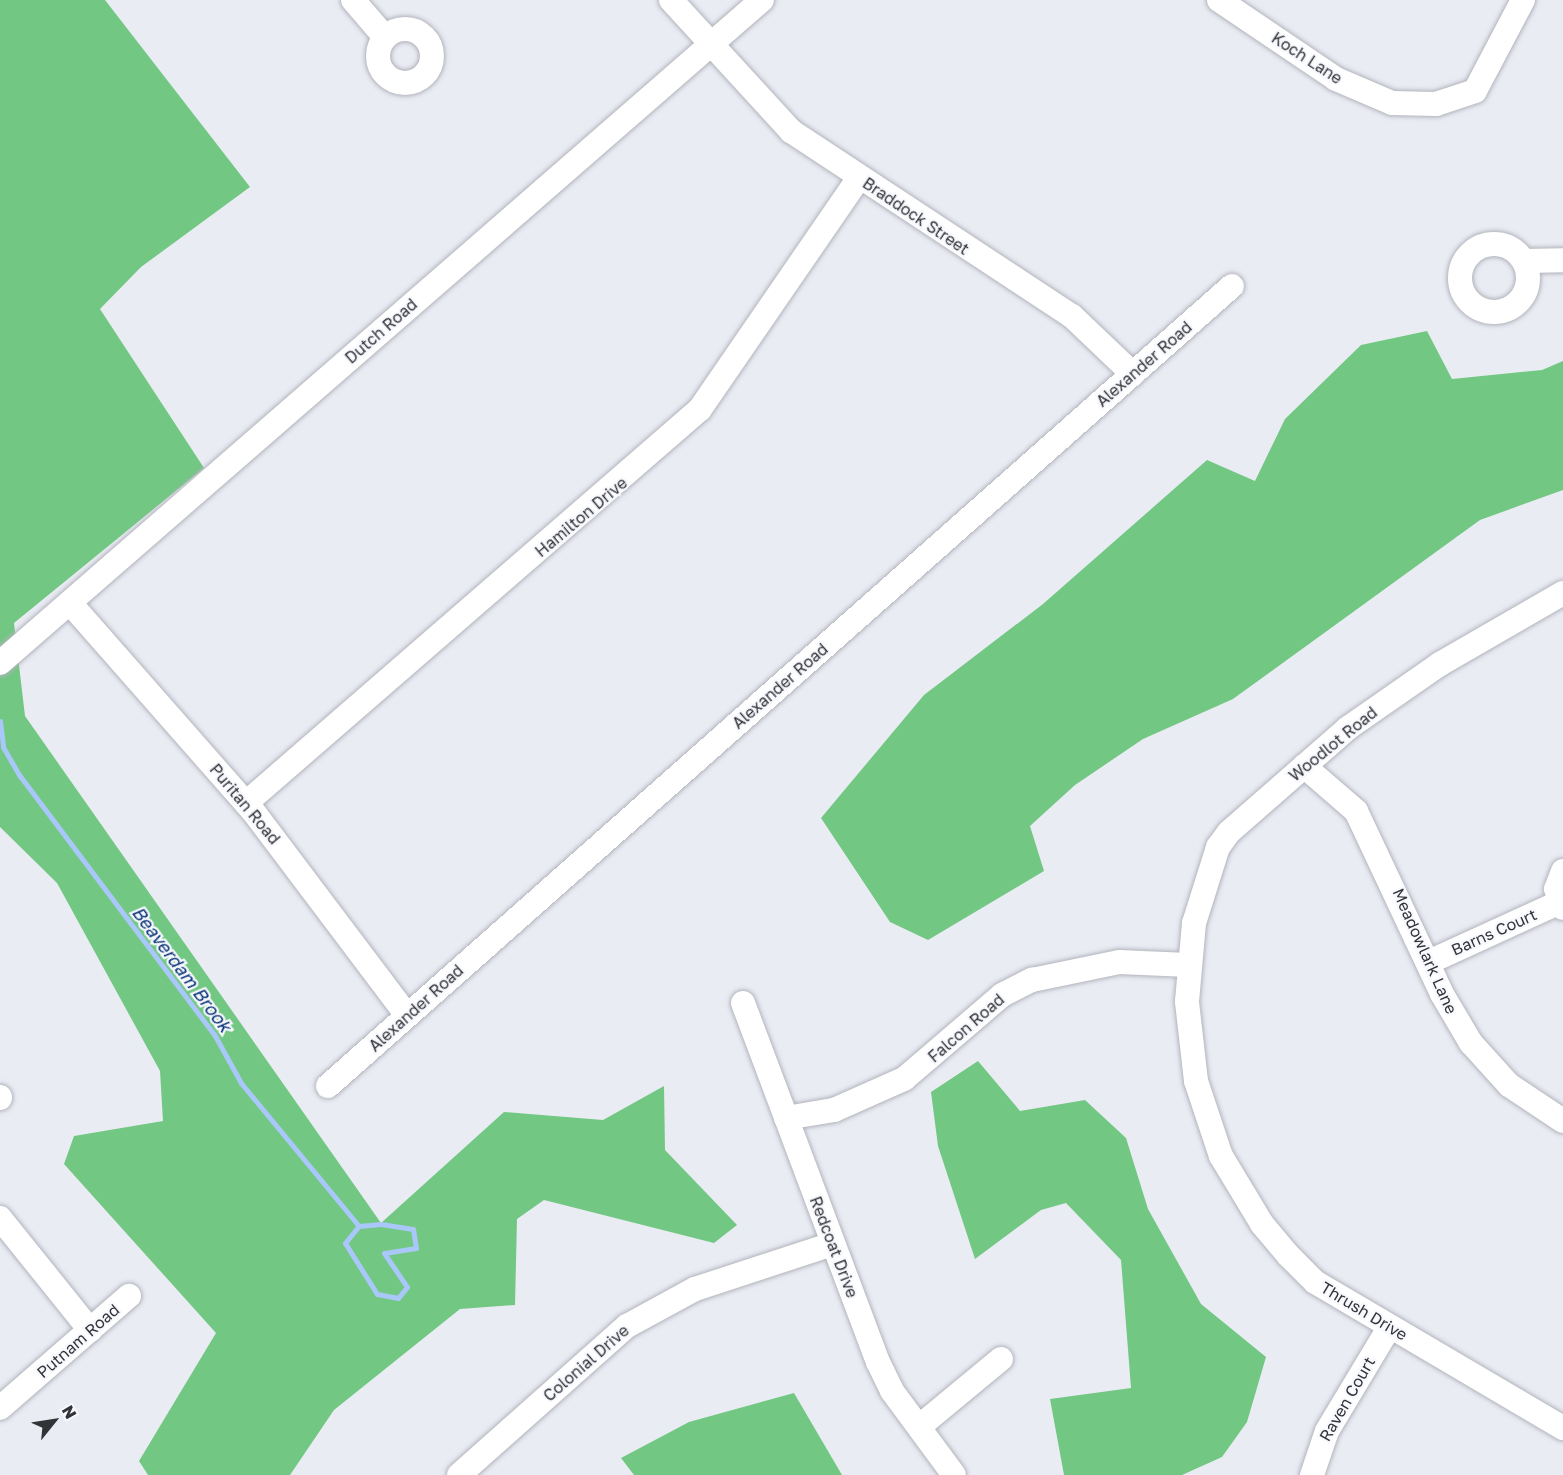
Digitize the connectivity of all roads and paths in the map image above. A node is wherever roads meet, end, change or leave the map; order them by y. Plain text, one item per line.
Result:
1 (353, 0) edge
2 (671, 0) edge
3 (762, 0) edge
4 (1219, 0) edge
5 (1523, 0) edge
6 (384, 36) dead end
7 (711, 43) junction
8 (859, 178) junction
9 (1563, 260) edge
10 (1524, 261) dead end
11 (1232, 286) dead end
12 (1133, 374) junction
13 (1563, 593) edge
14 (70, 603) junction
15 (0, 663) edge
16 (1305, 766) junction
17 (246, 803) junction
18 (1563, 871) edge
19 (1561, 905) edge
20 (1429, 962) junction
21 (1188, 965) junction
22 (743, 1003) dead end
23 (407, 1015) junction
24 (328, 1086) dead end
25 (786, 1118) junction
26 (1563, 1121) edge
27 (0, 1218) edge
28 (833, 1244) junction
29 (129, 1296) dead end
30 (1390, 1326) junction
31 (90, 1330) junction
32 (1001, 1359) dead end
33 (0, 1408) edge
34 (920, 1426) junction
35 (1563, 1428) edge
36 (459, 1475) edge
37 (954, 1475) edge
38 (1312, 1475) edge

1 - 6 street
2 - 7 street, Braddock Street
3 - 7 street, Dutch Road
4 - 5 street, Koch Lane
7 - 8 street, Braddock Street
7 - 14 street, Dutch Road
8 - 12 street, Braddock Street
8 - 17 street, Hamilton Drive
9 - 10 street
11 - 12 street, Alexander Road
12 - 23 street, Alexander Road
13 - 16 street, Woodlot Road
14 - 15 street, Dutch Road
14 - 17 street, Puritan Road
16 - 20 street, Meadowlark Lane
16 - 21 street, Woodlot Road
17 - 23 street, Puritan Road
18 - 19 street
19 - 20 street, Barns Court
20 - 26 street, Meadowlark Lane
21 - 25 street, Falcon Road
21 - 30 street, Thrush Drive
22 - 25 street, Redcoat Drive
23 - 24 street, Alexander Road
25 - 28 street, Redcoat Drive
27 - 31 street
28 - 34 street, Redcoat Drive
28 - 36 street, Colonial Drive
29 - 31 street, Putnam Road
30 - 35 street, Thrush Drive
30 - 38 street, Raven Court
31 - 33 street, Putnam Road
32 - 34 street
34 - 37 street, Redcoat Drive

